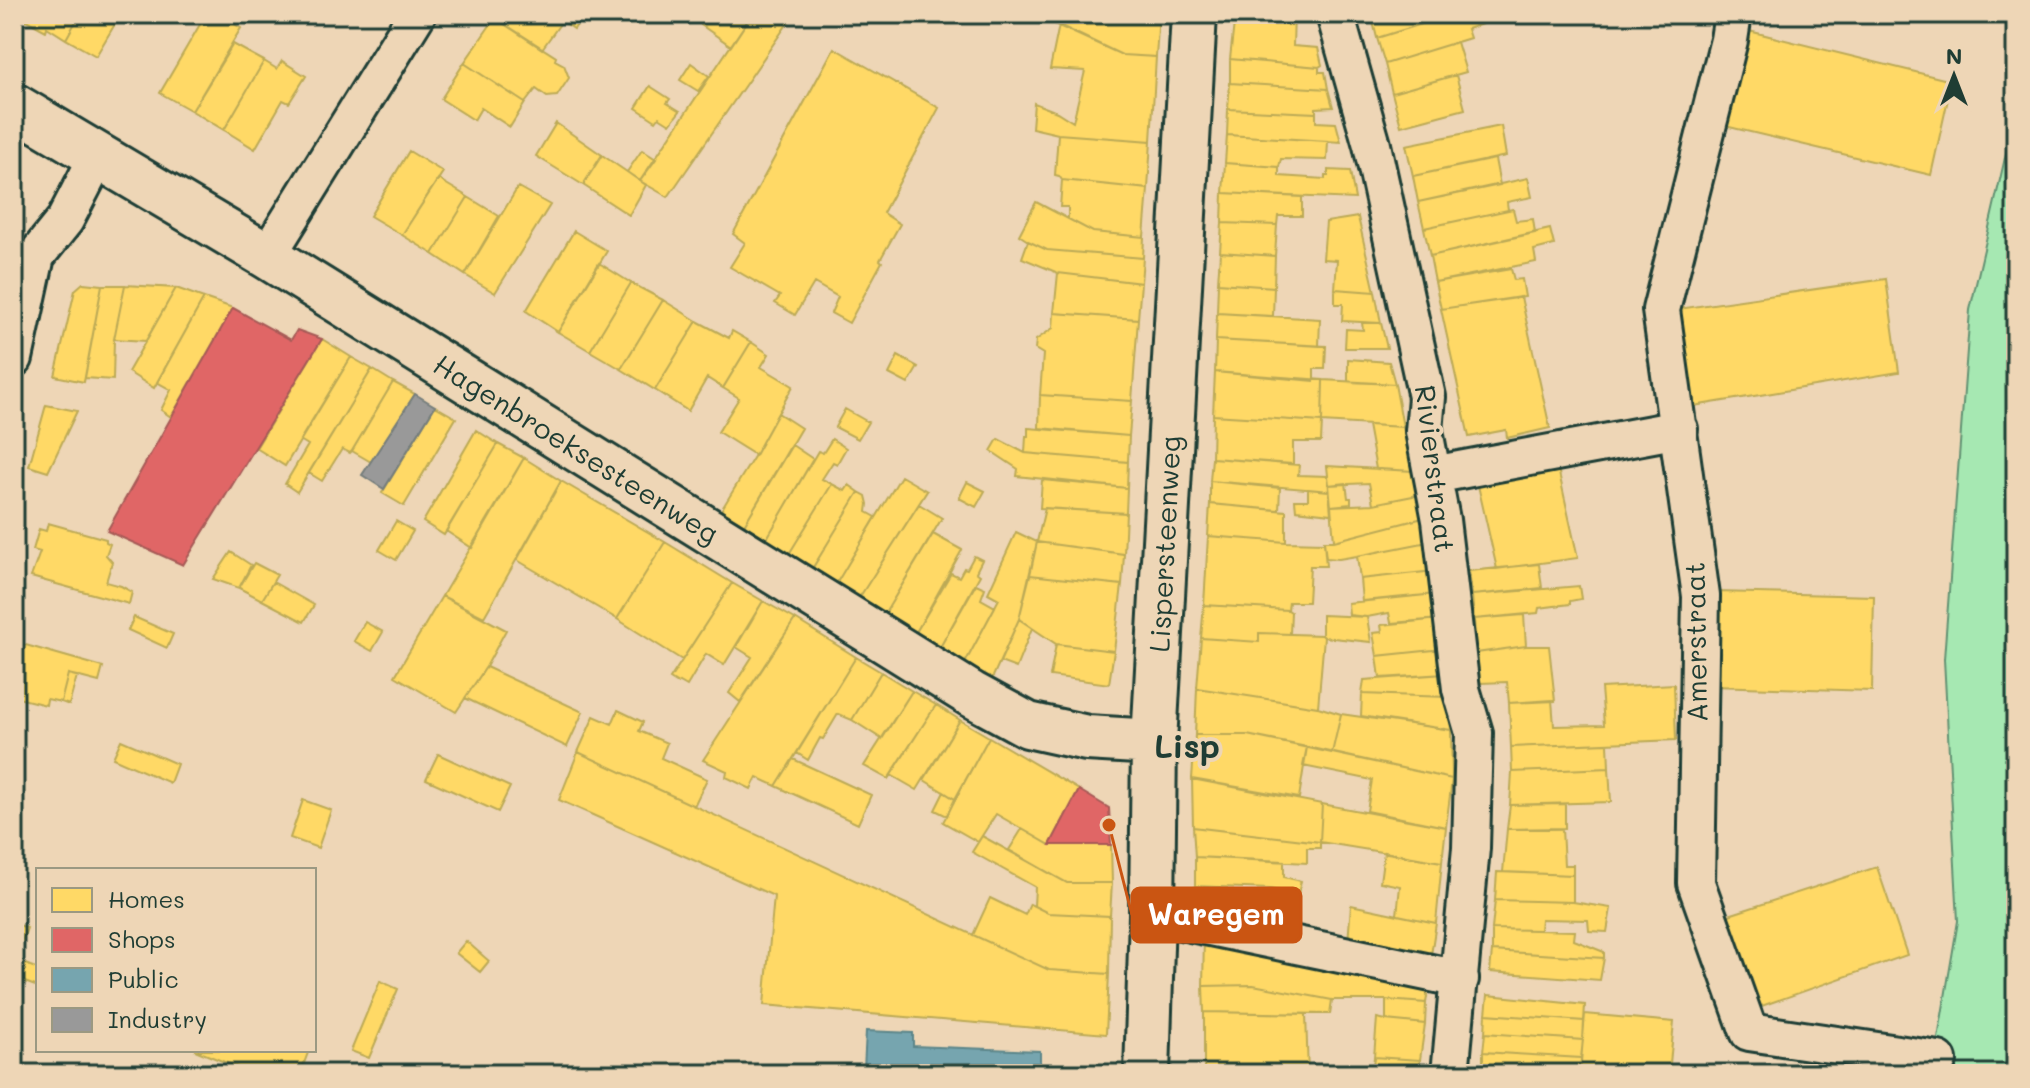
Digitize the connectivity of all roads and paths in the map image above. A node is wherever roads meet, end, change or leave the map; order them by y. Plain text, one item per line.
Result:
1 (417, 14) edge
2 (1194, 14) edge
3 (1335, 14) edge
4 (1733, 14) edge
5 (14, 106) edge
6 (98, 156) junction
7 (25, 253) edge
8 (267, 256) junction
9 (14, 358) edge
10 (1679, 429) junction
11 (1433, 475) junction
12 (1154, 742) junction
13 (1152, 915) junction
14 (1460, 979) junction
15 (1938, 1060) dead end
16 (1147, 1074) edge
17 (1450, 1074) edge

1 - 8 street
2 - 12 street, Lispersteenweg
3 - 11 street, Rivierstraat
4 - 10 street, Amerstraat
5 - 6 street, Hagenbroeksesteenweg
6 - 7 street
6 - 8 street, Hagenbroeksesteenweg
7 - 9 street
8 - 12 street, Hagenbroeksesteenweg
10 - 11 street
10 - 15 street, Amerstraat
11 - 14 street, Rivierstraat
12 - 13 street, Lispersteenweg
13 - 14 street
13 - 16 street, Lispersteenweg
14 - 17 street, Rivierstraat

